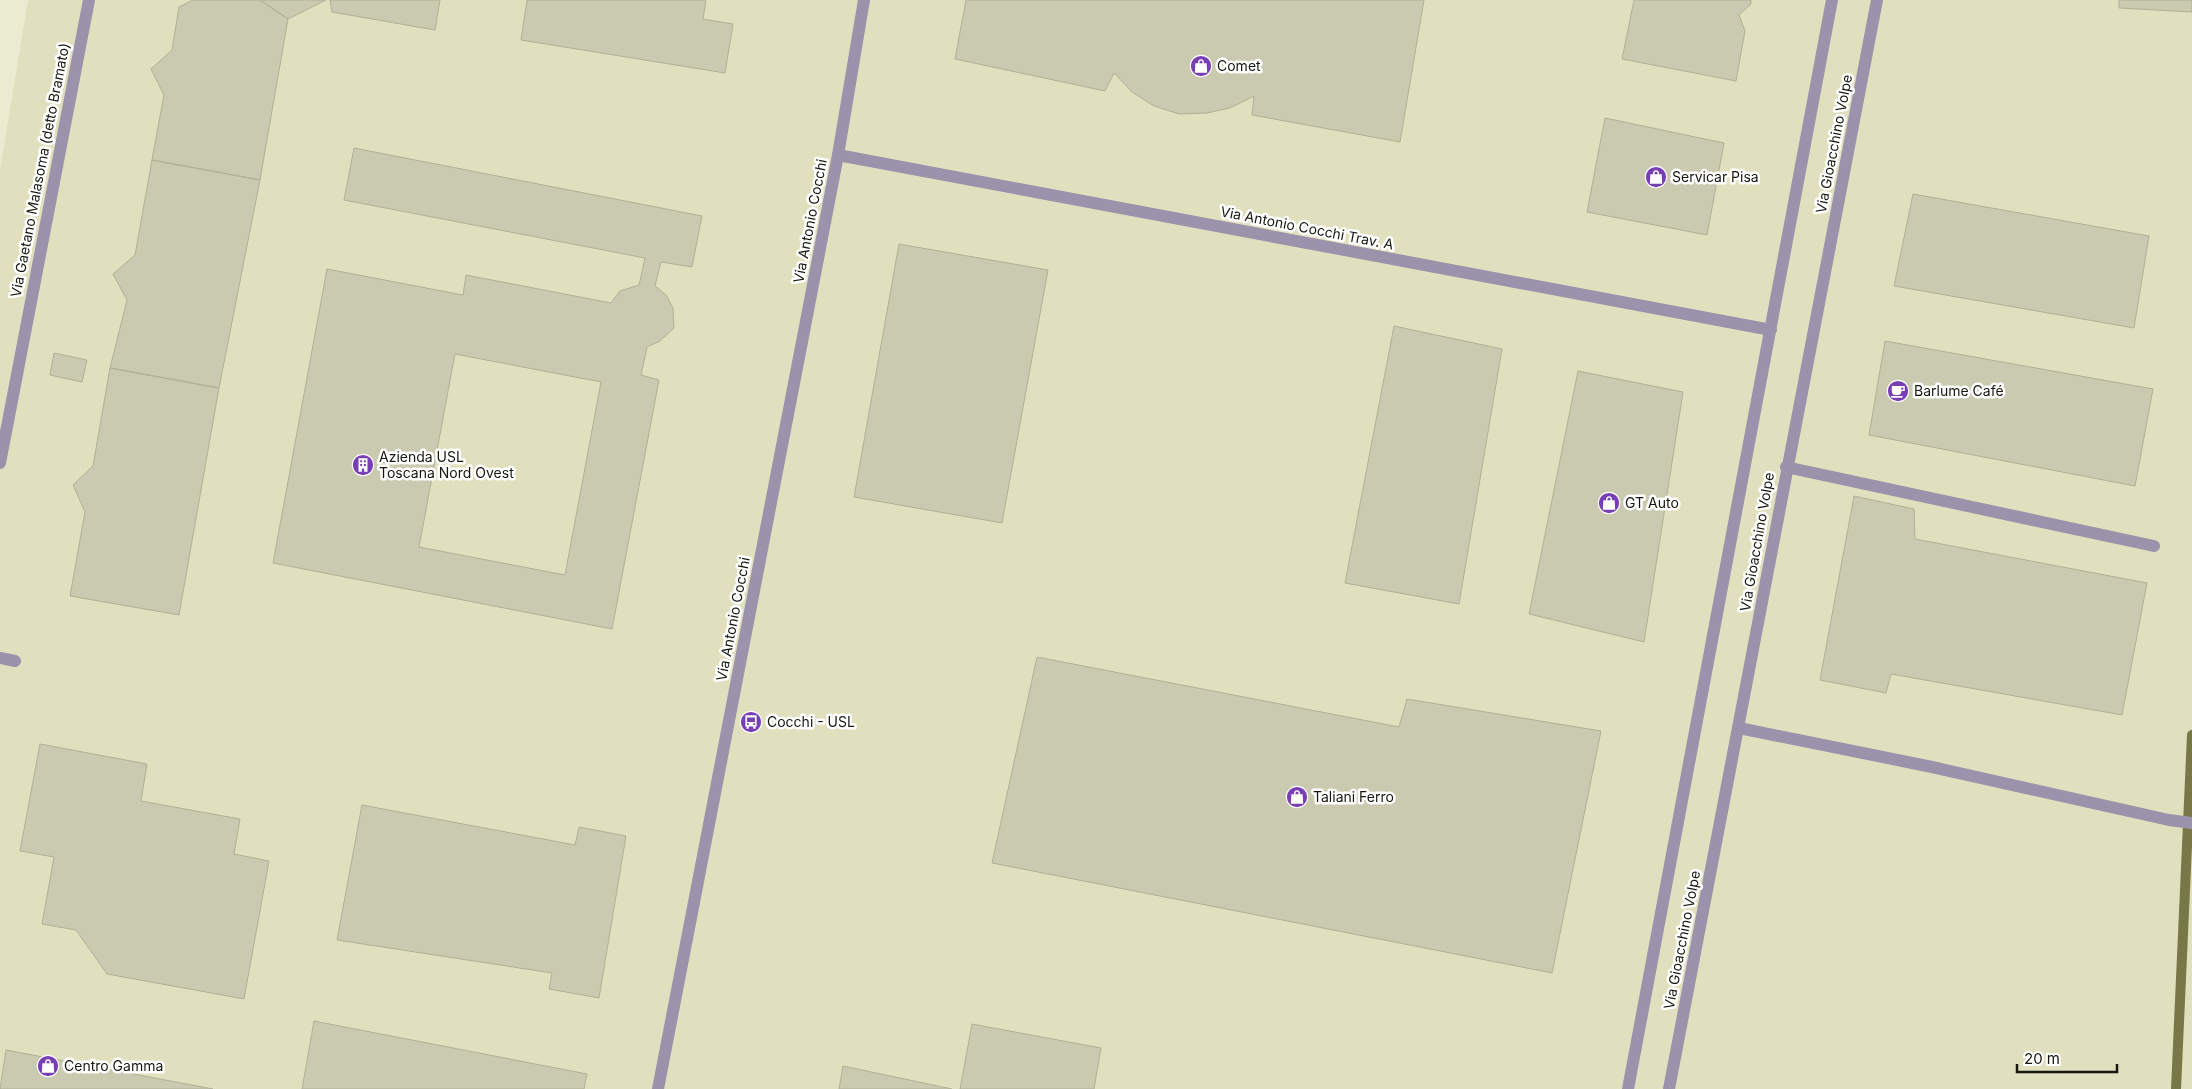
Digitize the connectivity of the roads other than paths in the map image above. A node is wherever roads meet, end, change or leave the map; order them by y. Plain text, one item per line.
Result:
1 (88, 0) edge
2 (864, 0) edge
3 (1832, 0) edge
4 (1877, 0) edge
5 (838, 155) junction
6 (1771, 330) junction
7 (0, 463) edge
8 (1786, 467) junction
9 (2154, 546) dead end
10 (0, 658) edge
11 (15, 661) dead end
12 (1738, 728) junction
13 (2192, 823) edge
14 (658, 1089) edge
15 (1628, 1089) edge
16 (1668, 1089) edge

1 - 7 street, Via Gaetano Malasoma (detto Bramato)
2 - 5 street, Via Antonio Cocchi
3 - 6 street, Via Gioacchino Volpe
4 - 8 street, Via Gioacchino Volpe
5 - 6 street, Via Antonio Cocchi Trav. A
5 - 14 street, Via Antonio Cocchi
6 - 15 street, Via Gioacchino Volpe
8 - 9 street
8 - 12 street, Via Gioacchino Volpe
10 - 11 street
12 - 13 street
12 - 16 street, Via Gioacchino Volpe

